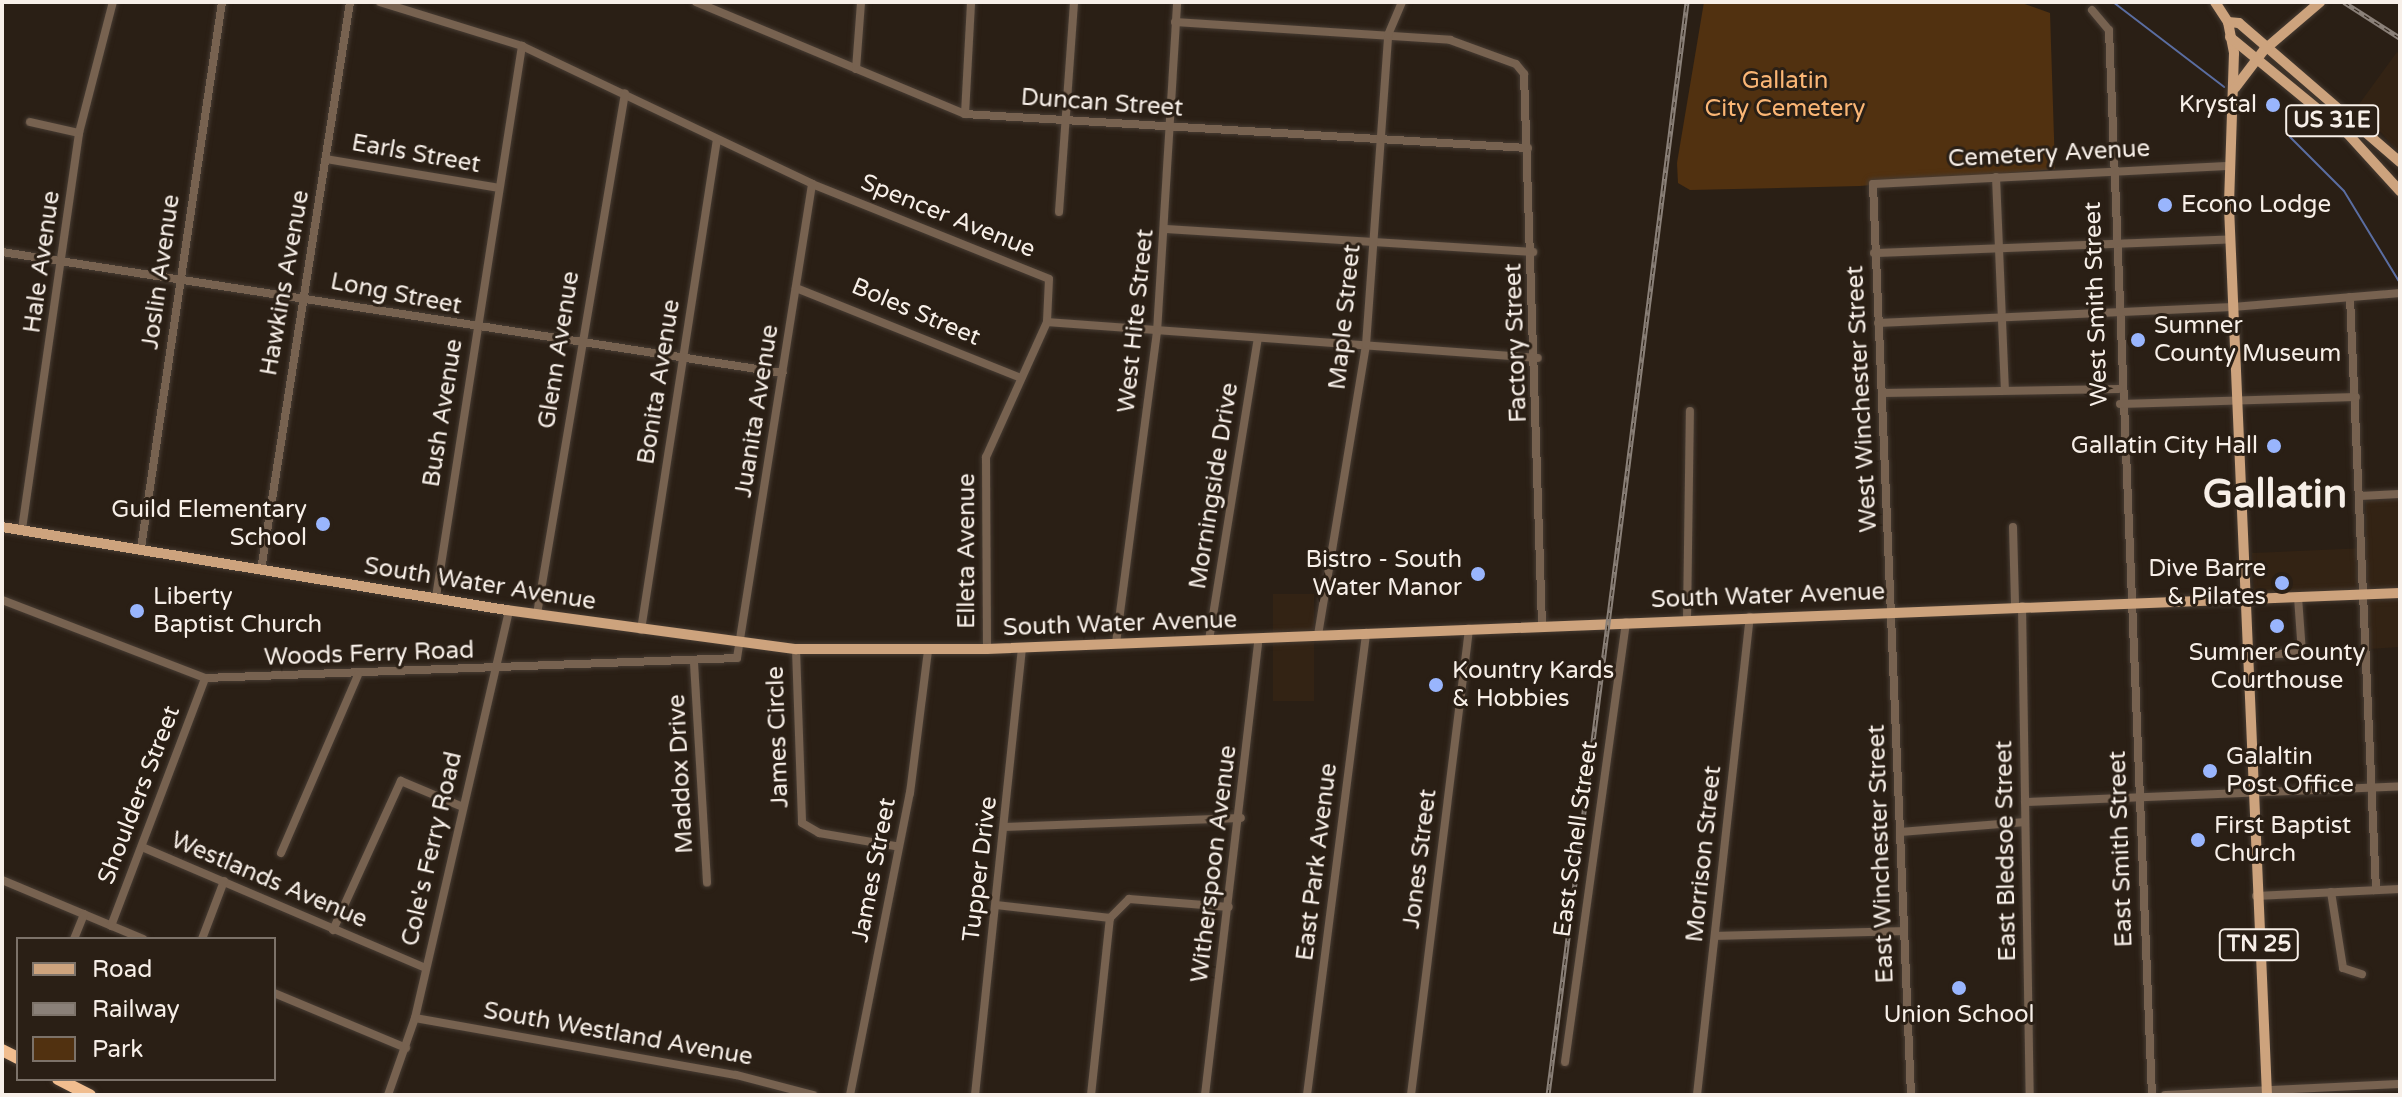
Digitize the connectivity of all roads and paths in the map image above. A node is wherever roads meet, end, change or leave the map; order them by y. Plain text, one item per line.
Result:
1 (113, 2) edge
2 (222, 2) edge
3 (350, 2) edge
4 (380, 2) edge
5 (696, 2) edge
6 (861, 2) edge
7 (971, 2) edge
8 (1074, 2) edge
9 (1177, 2) edge
10 (1402, 2) edge
11 (2215, 2) edge
12 (2320, 2) edge
13 (2092, 10) dead end
14 (1175, 22) junction
15 (2228, 22) junction
16 (1388, 35) junction
17 (2228, 35) junction
18 (522, 46) junction
19 (2264, 50) junction
20 (2255, 61) junction
21 (856, 69) junction
22 (2234, 90) junction
23 (625, 93) junction
24 (965, 114) junction
25 (1065, 118) junction
26 (30, 122) dead end
27 (1170, 128) junction
28 (79, 133) junction
29 (1379, 139) junction
30 (717, 140) junction
31 (1528, 148) junction
32 (2391, 152) junction
33 (326, 159) junction
34 (2400, 162) edge
35 (2228, 166) junction
36 (2378, 166) junction
37 (2111, 170) junction
38 (1996, 177) junction
39 (812, 184) junction
40 (1873, 184) joint
41 (499, 188) junction
42 (2400, 191) edge
43 (1059, 212) dead end
44 (1166, 229) junction
45 (2231, 239) junction
46 (1373, 241) junction
47 (2115, 242) junction
48 (1998, 249) junction
49 (2, 252) edge
50 (1533, 252) junction
51 (1874, 253) junction
52 (64, 262) junction
53 (180, 281) junction
54 (796, 288) junction
55 (2397, 293) edge
56 (300, 295) junction
57 (2350, 297) junction
58 (2233, 307) junction
59 (2116, 313) junction
60 (2000, 320) junction
61 (1047, 322) junction
62 (1878, 323) junction
63 (476, 331) junction
64 (1157, 332) junction
65 (1258, 339) junction
66 (579, 345) junction
67 (1366, 345) junction
68 (683, 358) junction
69 (1538, 358) junction
70 (783, 373) junction
71 (1019, 377) junction
72 (2119, 389) junction
73 (2005, 390) junction
74 (1883, 393) junction
75 (2356, 397) junction
76 (2238, 399) junction
77 (2120, 404) junction
78 (1690, 411) dead end
79 (2400, 494) edge
80 (2359, 496) junction
81 (2, 527) edge
82 (2013, 527) dead end
83 (22, 529) junction
84 (141, 548) junction
85 (261, 570) junction
86 (2400, 593) edge
87 (2363, 594) junction
88 (436, 597) junction
89 (2298, 597) junction
90 (2249, 599) junction
91 (2, 600) edge
92 (2131, 602) junction
93 (2018, 606) junction
94 (509, 610) junction
95 (1892, 612) junction
96 (537, 614) junction
97 (1750, 617) junction
98 (1687, 619) junction
99 (1626, 622) junction
100 (1542, 625) junction
101 (1469, 629) junction
102 (641, 630) junction
103 (1366, 633) junction
104 (1318, 635) junction
105 (1259, 638) junction
106 (1209, 640) junction
107 (1116, 643) junction
108 (742, 645) junction
109 (1022, 647) junction
110 (796, 649) junction
111 (987, 649) junction
112 (928, 651) junction
113 (2251, 655) junction
114 (694, 663) junction
115 (494, 671) junction
116 (358, 675) junction
117 (205, 678) junction
118 (2400, 786) edge
119 (2370, 787) junction
120 (2253, 795) junction
121 (2139, 799) junction
122 (2025, 802) junction
123 (463, 807) junction
124 (1241, 818) junction
125 (2025, 822) junction
126 (1004, 827) junction
127 (1901, 832) junction
128 (895, 846) junction
129 (142, 847) junction
130 (281, 853) dead end
131 (4, 881) edge
132 (224, 881) junction
133 (707, 883) dead end
134 (2400, 889) edge
135 (2376, 890) junction
136 (2, 891) edge
137 (2331, 892) junction
138 (2256, 896) junction
139 (996, 905) junction
140 (1229, 907) junction
141 (84, 914) junction
142 (1110, 918) junction
143 (111, 926) junction
144 (333, 930) junction
145 (1904, 931) junction
146 (1716, 936) junction
147 (75, 937) edge
148 (138, 937) edge
149 (203, 937) edge
150 (425, 968) junction
151 (2362, 974) dead end
152 (276, 994) edge
153 (415, 1018) junction
154 (406, 1048) junction
155 (1565, 1062) dead end
156 (62, 1081) edge
157 (2400, 1084) edge
158 (2384, 1085) junction
159 (2267, 1094) edge
160 (90, 1095) edge
161 (388, 1095) edge
162 (813, 1095) edge
163 (850, 1095) edge
164 (975, 1095) edge
165 (1091, 1095) edge
166 (1205, 1095) edge
167 (1307, 1095) edge
168 (1411, 1095) edge
169 (1697, 1095) edge
170 (1911, 1095) edge
171 (2030, 1095) edge
172 (2152, 1095) edge
173 (2165, 1095) edge
174 (2384, 1095) edge

1 - 28 street, Hale Avenue
2 - 53 street, Joslin Avenue
3 - 33 street, Hawkins Avenue
4 - 18 street, Spencer Avenue
5 - 21 street, Duncan Street
6 - 21 street
7 - 24 street
8 - 25 street
9 - 14 street, West Hite Street
10 - 16 street, Maple Street
11 - 15 main road, US 31E
12 - 19 main road
13 - 37 street, West Smith Street
14 - 16 street
14 - 27 street, West Hite Street
15 - 17 main road
15 - 19 main road, US 31E
16 - 29 street, Maple Street
16 - 31 street, Factory Street
17 - 20 main road, US 31E
17 - 22 main road
18 - 23 street, Spencer Avenue
18 - 41 street, Bush Avenue
19 - 20 main road
19 - 32 main road, US 31E
20 - 22 main road
20 - 36 main road, US 31E
21 - 24 street, Duncan Street
22 - 35 main road, TN 25
23 - 30 street, Spencer Avenue
23 - 66 street, Glenn Avenue
24 - 25 street, Duncan Street
25 - 27 street, Duncan Street
25 - 43 street
26 - 28 street
27 - 29 street, Duncan Street
27 - 44 street, West Hite Street
28 - 52 street, Hale Avenue
29 - 31 street, Duncan Street
29 - 46 street, Maple Street
30 - 39 street, Spencer Avenue
30 - 68 street, Bonita Avenue
31 - 50 street, Factory Street
32 - 34 main road, US 31E
32 - 36 main road
33 - 41 street, Earls Street
33 - 56 street, Hawkins Avenue
35 - 37 street, Cemetery Avenue
35 - 45 main road, TN 25
36 - 42 main road, US 31E
37 - 38 street, Cemetery Avenue
37 - 47 street, West Smith Street
38 - 40 street, Cemetery Avenue
38 - 48 street
39 - 54 street, Juanita Avenue
39 - 61 street, Spencer Avenue
40 - 51 street, West Winchester Street
41 - 63 street, Bush Avenue
44 - 46 street
44 - 64 street, West Hite Street
45 - 47 street
45 - 58 main road, TN 25
46 - 50 street
46 - 67 street, Maple Street
47 - 48 street
47 - 59 street, West Smith Street
48 - 51 street
48 - 60 street
49 - 52 street, Long Street
50 - 69 street, Factory Street
51 - 62 street, West Winchester Street
52 - 53 street, Long Street
52 - 83 street, Hale Avenue
53 - 56 street, Long Street
53 - 84 street, Joslin Avenue
54 - 70 street, Juanita Avenue
54 - 71 street, Boles Street
55 - 57 street
56 - 63 street, Long Street
56 - 85 street, Hawkins Avenue
57 - 58 street
57 - 75 street
58 - 59 street
58 - 76 main road, TN 25
59 - 60 street
59 - 72 street, West Smith Street
60 - 62 street
60 - 73 street
61 - 64 street
61 - 71 street, Elleta Avenue
62 - 74 street, West Winchester Street
63 - 66 street, Long Street
63 - 88 street, Bush Avenue
64 - 65 street
64 - 107 street, West Hite Street
65 - 67 street
65 - 106 street, Morningside Drive
66 - 68 street, Long Street
66 - 96 street, Glenn Avenue
67 - 69 street
67 - 104 street, Maple Street
68 - 70 street, Long Street
68 - 102 street, Bonita Avenue
69 - 100 street, Factory Street
70 - 108 street, Juanita Avenue
71 - 111 street, Elleta Avenue
72 - 73 street
72 - 77 street, West Smith Street
73 - 74 street
74 - 95 street, West Winchester Street
75 - 76 street
75 - 80 street
76 - 77 street
76 - 90 main road, TN 25
77 - 92 street, West Smith Street
78 - 98 street
79 - 80 street
80 - 87 street
81 - 83 main road, South Water Avenue
82 - 93 street, East Bledsoe Street
83 - 84 main road, South Water Avenue
84 - 85 main road, South Water Avenue
85 - 88 main road, South Water Avenue
86 - 87 main road, South Water Avenue
87 - 89 main road, South Water Avenue
87 - 119 street
88 - 94 main road, South Water Avenue
89 - 90 main road, South Water Avenue
89 - 113 street
90 - 92 main road, South Water Avenue
90 - 113 main road, TN 25
91 - 117 street, Woods Ferry Road
92 - 93 main road, South Water Avenue
92 - 121 street, East Smith Street
93 - 95 main road, South Water Avenue
93 - 122 street, East Bledsoe Street
94 - 96 main road, South Water Avenue
94 - 115 street, Cole's Ferry Road
95 - 97 main road, South Water Avenue
95 - 127 street, East Winchester Street
96 - 102 main road, South Water Avenue
97 - 98 main road, South Water Avenue
97 - 146 street, Morrison Street
98 - 99 main road, South Water Avenue
99 - 100 main road, South Water Avenue
99 - 155 street, East Schell Street
100 - 101 main road, South Water Avenue
101 - 103 main road, South Water Avenue
101 - 168 street, Jones Street
102 - 108 main road, South Water Avenue
103 - 104 main road, South Water Avenue
103 - 167 street, East Park Avenue
104 - 105 main road, South Water Avenue
105 - 106 main road, South Water Avenue
105 - 124 street, Witherspoon Avenue
106 - 107 main road, South Water Avenue
107 - 109 main road, South Water Avenue
108 - 110 main road, South Water Avenue
108 - 114 street, Woods Ferry Road
109 - 111 main road, South Water Avenue
109 - 126 street, Tupper Drive
110 - 112 main road, South Water Avenue
110 - 128 street, James Circle
111 - 112 main road, South Water Avenue
112 - 128 street, James Street
113 - 120 main road, TN 25
114 - 115 street, Woods Ferry Road
114 - 133 street, Maddox Drive
115 - 116 street, Woods Ferry Road
115 - 123 street, Cole's Ferry Road
116 - 117 street, Woods Ferry Road
116 - 130 street
117 - 129 street, Shoulders Street
118 - 119 street
119 - 120 street
119 - 135 street
120 - 121 street
120 - 138 main road, TN 25
121 - 122 street
121 - 172 street, East Smith Street
122 - 125 street, East Bledsoe Street
123 - 144 street
123 - 150 street, Cole's Ferry Road
124 - 126 street
124 - 140 street, Witherspoon Avenue
125 - 127 street
125 - 171 street, East Bledsoe Street
126 - 139 street, Tupper Drive
127 - 145 street, East Winchester Street
128 - 163 street, James Street
129 - 132 street, Westlands Avenue
129 - 143 street, Shoulders Street
131 - 136 street
131 - 141 street
132 - 144 street, Westlands Avenue
132 - 149 street
134 - 135 street
135 - 137 street
137 - 138 street
137 - 151 street
138 - 159 main road, TN 25
139 - 142 street
139 - 164 street, Tupper Drive
140 - 142 street
140 - 166 street, Witherspoon Avenue
141 - 143 street
141 - 147 street
142 - 165 street
143 - 148 street
144 - 150 street, Westlands Avenue
145 - 146 street
145 - 170 street, East Winchester Street
146 - 169 street, Morrison Street
150 - 153 street, Cole's Ferry Road
152 - 154 street
153 - 154 street, Cole's Ferry Road
153 - 162 street, South Westland Avenue
154 - 161 street, Cole's Ferry Road
156 - 160 highway
157 - 158 street
158 - 159 street
158 - 174 street
159 - 173 street

